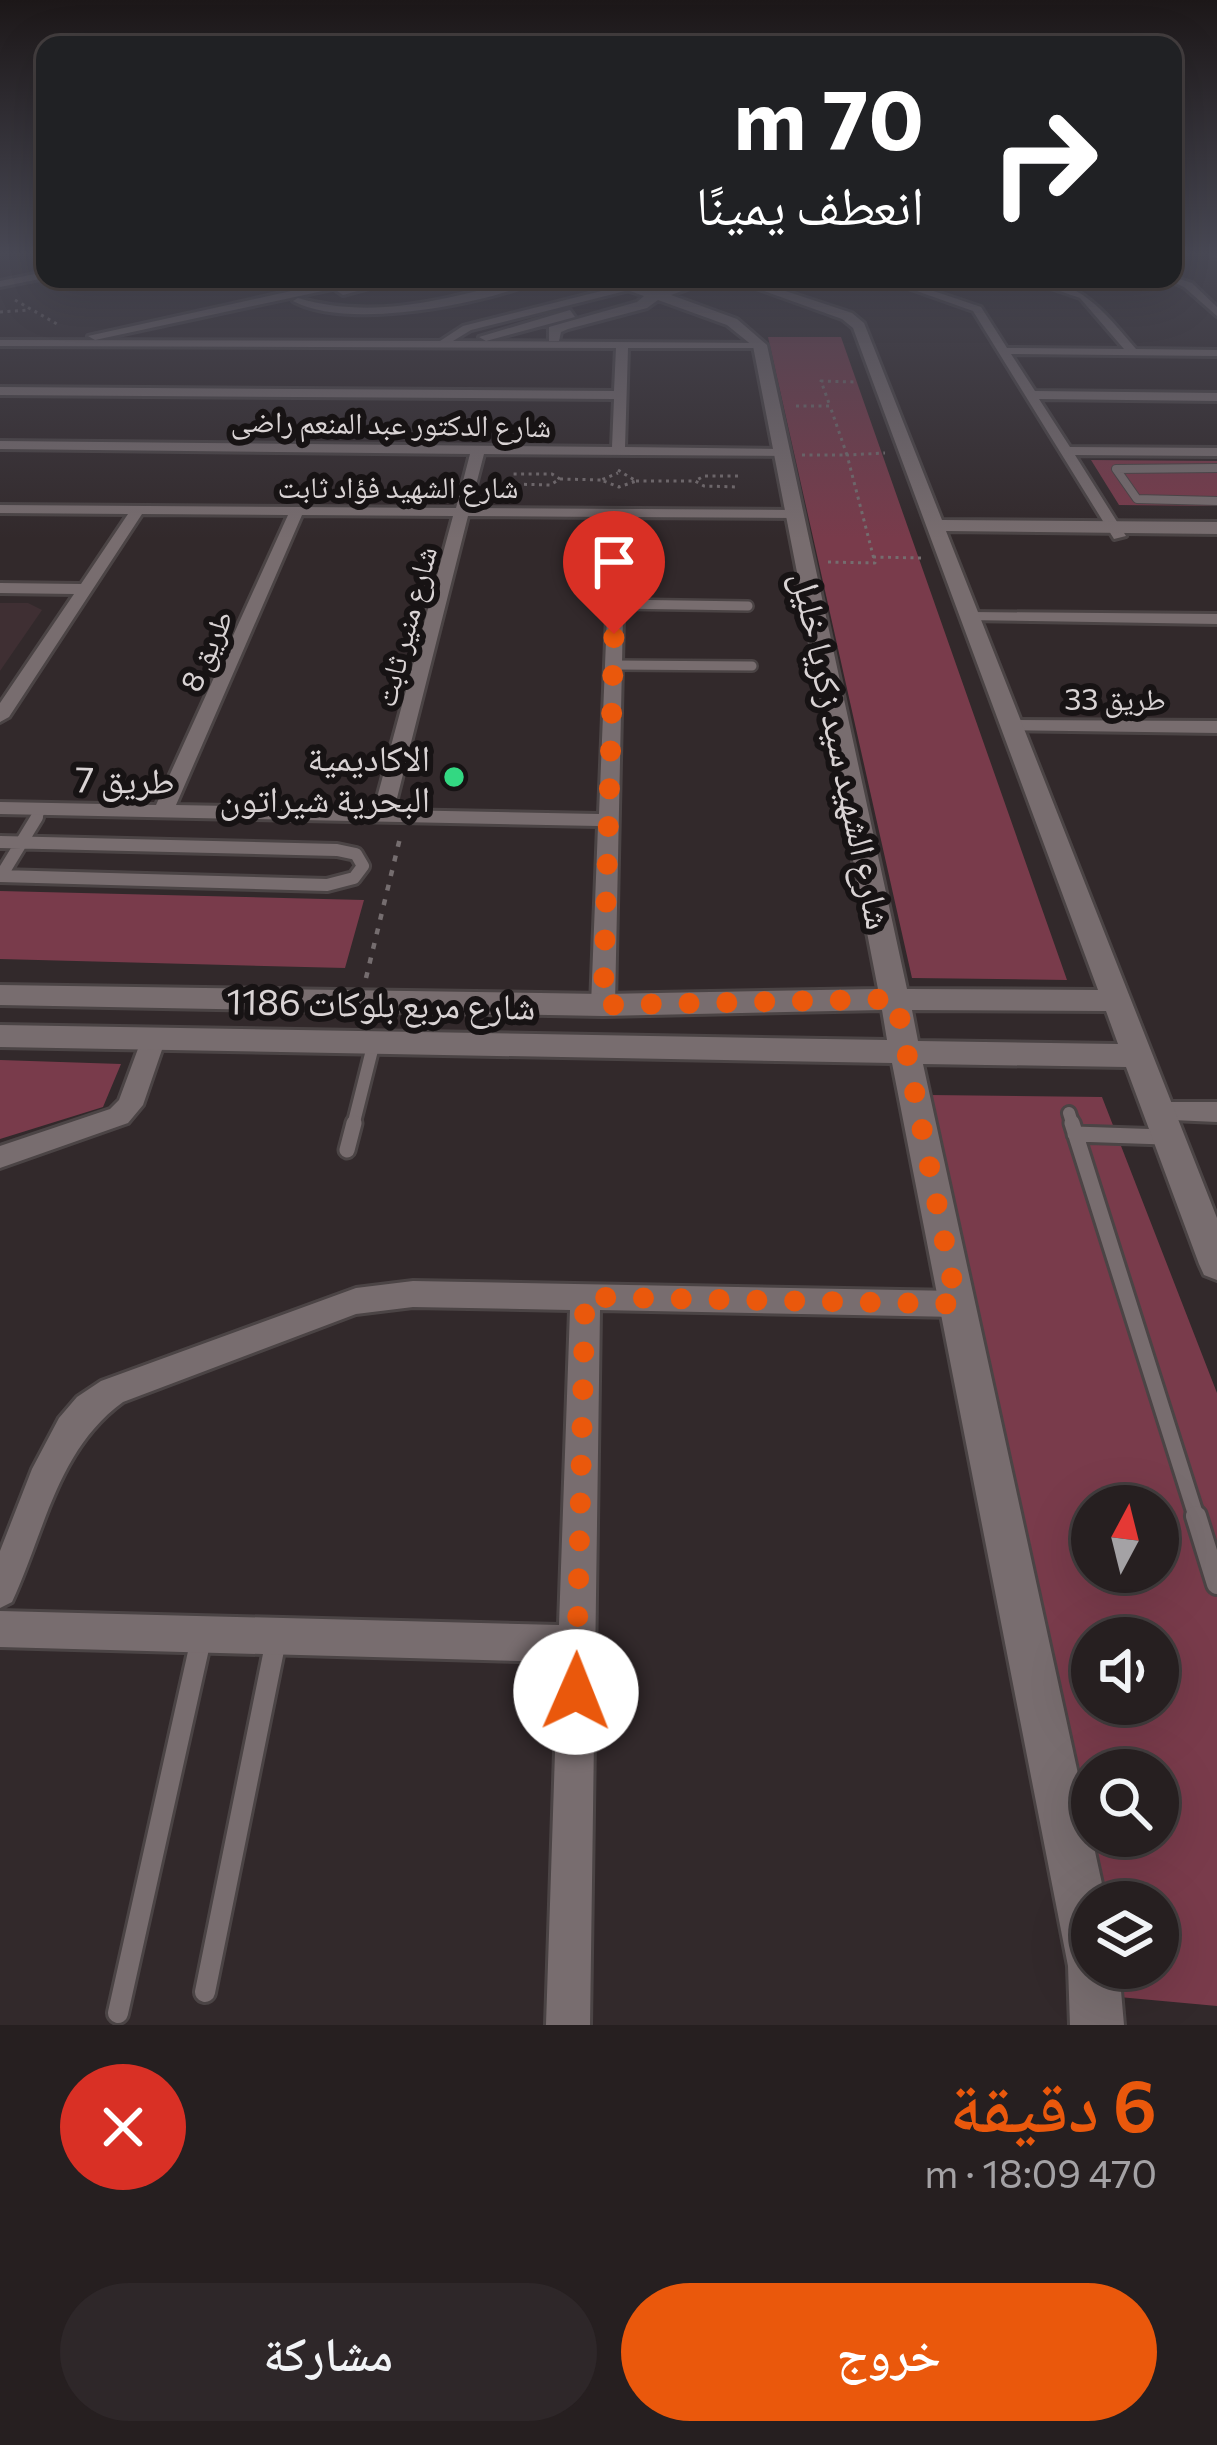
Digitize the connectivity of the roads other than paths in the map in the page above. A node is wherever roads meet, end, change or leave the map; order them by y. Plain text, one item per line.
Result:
1 (622, 350) edge
2 (760, 350) edge
3 (868, 350) edge
4 (1131, 350) edge
5 (1003, 351) joint
6 (1133, 352) junction
7 (1217, 352) edge
8 (0, 391) edge
9 (620, 394) junction
10 (1031, 395) junction
11 (1217, 397) edge
12 (0, 445) edge
13 (478, 450) junction
14 (618, 451) junction
15 (1066, 451) junction
16 (782, 454) junction
17 (1216, 457) edge
18 (1217, 501) edge
19 (0, 508) edge
20 (138, 510) junction
21 (297, 511) junction
22 (461, 512) junction
23 (618, 513) junction
24 (795, 514) junction
25 (937, 530) junction
26 (1116, 531) junction
27 (1217, 532) edge
28 (0, 588) edge
29 (85, 589) junction
30 (616, 604) junction
31 (748, 606) dead end
32 (970, 616) junction
33 (1217, 619) edge
34 (613, 664) junction
35 (752, 666) dead end
36 (0, 717) edge
37 (1012, 726) junction
38 (1217, 728) edge
39 (0, 808) edge
40 (42, 809) junction
41 (163, 812) junction
42 (382, 816) junction
43 (608, 820) junction
44 (0, 842) edge
45 (22, 842) junction
46 (0, 876) edge
47 (0, 995) edge
48 (896, 999) junction
49 (1116, 1001) junction
50 (603, 1005) junction
51 (0, 1036) edge
52 (154, 1038) junction
53 (374, 1041) junction
54 (906, 1048) junction
55 (1136, 1056) junction
56 (1217, 1112) edge
57 (1069, 1113) dead end
58 (1164, 1124) junction
59 (1075, 1134) junction
60 (346, 1150) dead end
61 (0, 1157) edge
62 (1217, 1264) edge
63 (585, 1297) junction
64 (957, 1304) junction
65 (1214, 1564) edge
66 (1217, 1584) edge
67 (0, 1590) edge
68 (0, 1629) edge
69 (202, 1634) junction
70 (276, 1636) junction
71 (577, 1644) junction
72 (1076, 1881) edge
73 (1095, 1989) edge
74 (205, 1992) dead end
75 (118, 2013) dead end
76 (568, 2025) edge
77 (1097, 2025) edge

1 - 9 street
2 - 16 street, شارع الشهيد سيد زكريا خليل
3 - 25 street
4 - 6 street
5 - 6 street
5 - 10 street
6 - 7 street
8 - 9 street
9 - 14 street
10 - 11 street
10 - 15 street
12 - 13 street, شارع الدكتور عبد المنعم راضى
13 - 14 street, شارع الدكتور عبد المنعم راضى
13 - 22 street, شارع منير ثابت
14 - 16 street, شارع الدكتور عبد المنعم راضى
15 - 17 street
15 - 26 street
16 - 24 street, شارع الشهيد سيد زكريا خليل
17 - 18 lane
19 - 20 street, شارع الشهيد فؤاد ثابت
20 - 21 street, شارع الشهيد فؤاد ثابت
20 - 29 street
21 - 22 street, شارع الشهيد فؤاد ثابت
21 - 41 street, طريق 8
22 - 23 street, شارع الشهيد فؤاد ثابت
22 - 42 street, شارع منير ثابت
23 - 24 street, شارع الشهيد فؤاد ثابت
23 - 30 street
24 - 48 street, شارع الشهيد سيد زكريا خليل
25 - 26 street
25 - 32 street
26 - 27 street
28 - 29 street
29 - 36 street
30 - 31 lane
30 - 34 street
32 - 33 street
32 - 37 street
34 - 35 lane
34 - 43 street
37 - 38 street, طريق 33
37 - 49 street
39 - 40 street, طريق 7
40 - 41 street, طريق 7
40 - 45 lane
41 - 42 street, طريق 7
42 - 43 street, طريق 7
43 - 50 street
44 - 45 lane
45 - 46 lane
45 - 46 lane
47 - 50 street, شارع مربع بلوكات 1186
48 - 49 street, شارع مربع بلوكات 1186
48 - 50 street, شارع مربع بلوكات 1186
48 - 54 street, شارع الشهيد سيد زكريا خليل
49 - 55 street
51 - 52 street, شارع مربع بلوكات 1186
52 - 53 street, شارع مربع بلوكات 1186
52 - 61 street
53 - 54 street, شارع مربع بلوكات 1186
53 - 60 lane
54 - 55 street, شارع مربع بلوكات 1186
54 - 64 street, شارع الشهيد سيد زكريا خليل
55 - 58 street
56 - 58 street
57 - 59 lane
58 - 59 lane
58 - 62 street
59 - 65 lane
63 - 64 street
63 - 67 street
63 - 71 street
64 - 72 street, شارع الشهيد سيد زكريا خليل
65 - 66 lane
68 - 69 street
69 - 70 street
69 - 75 lane
70 - 71 street
70 - 74 lane
71 - 76 street
73 - 77 street, شارع الشهيد سيد زكريا خليل

